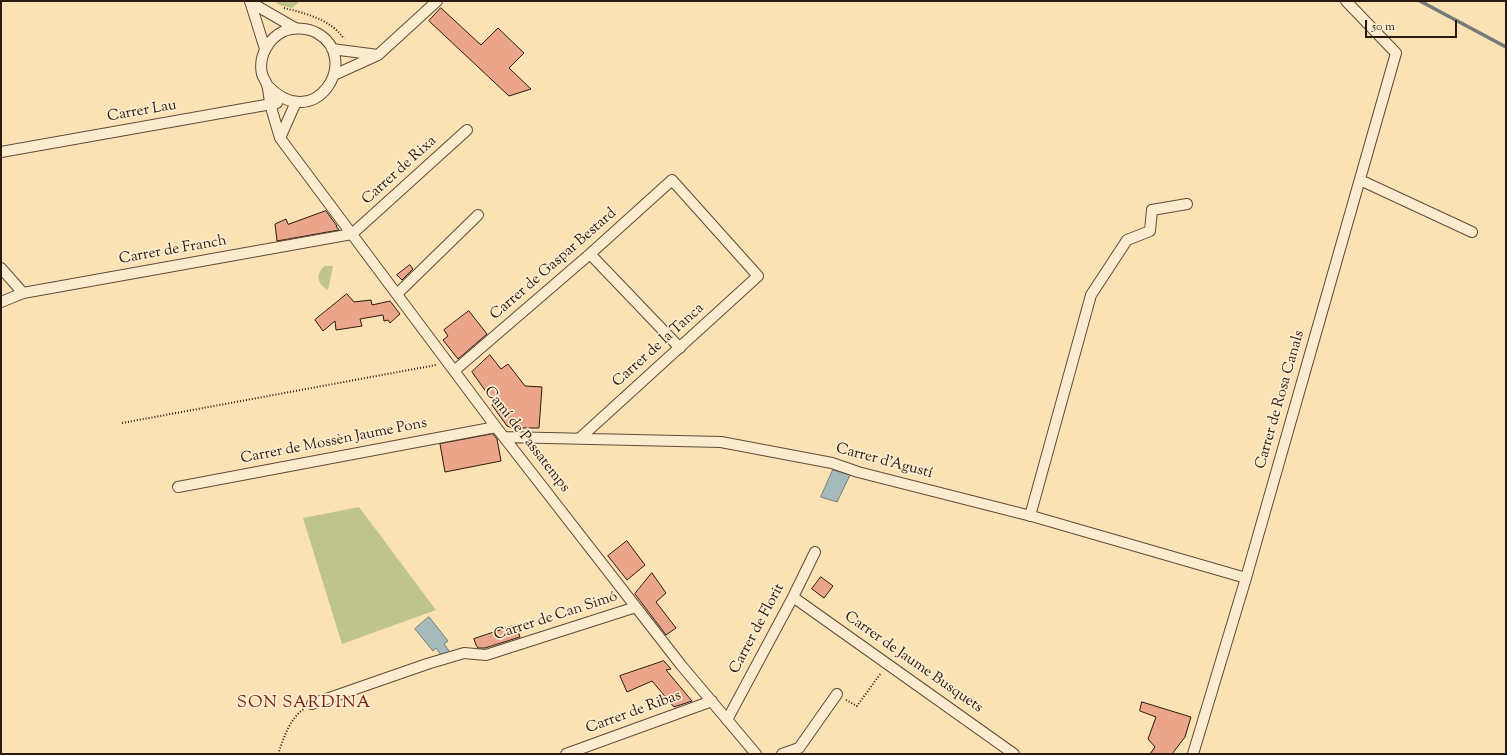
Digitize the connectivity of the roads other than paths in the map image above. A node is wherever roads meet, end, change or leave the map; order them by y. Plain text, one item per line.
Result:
1 (437, 1) edge
2 (1346, 1) edge
3 (250, 2) edge
4 (295, 28) junction
5 (265, 49) junction
6 (332, 49) junction
7 (378, 55) junction
8 (334, 75) junction
9 (267, 85) junction
10 (292, 102) junction
11 (270, 104) junction
12 (467, 130) dead end
13 (280, 138) junction
14 (1, 152) edge
15 (1360, 180) junction
16 (1187, 204) dead end
17 (478, 215) dead end
18 (1472, 232) dead end
19 (352, 234) junction
20 (590, 254) junction
21 (1, 268) edge
22 (758, 276) joint
23 (23, 293) junction
24 (397, 294) junction
25 (1, 302) edge
26 (680, 348) junction
27 (454, 371) junction
28 (496, 427) junction
29 (504, 437) junction
30 (580, 438) junction
31 (178, 487) dead end
32 (1030, 516) junction
33 (815, 552) dead end
34 (1246, 578) junction
35 (793, 597) junction
36 (636, 607) junction
37 (837, 694) road end
38 (712, 701) junction
39 (312, 704) road end
40 (727, 720) junction
41 (566, 754) edge
42 (756, 754) edge
43 (782, 754) edge
44 (1014, 754) edge
45 (1193, 754) edge

1 - 7 street
2 - 15 street, Carrer de Rosa Canals
3 - 4 street
3 - 5 street
4 - 5 street
4 - 6 street
5 - 9 street
6 - 7 street
6 - 8 street
7 - 8 street
8 - 10 street
9 - 10 street
9 - 11 street
10 - 11 street, Carrer Lau
10 - 13 street
11 - 13 street
11 - 14 street, Carrer Lau
12 - 19 street, Carrer de Rixa
13 - 19 street, Camí de Passatemps
15 - 18 street
15 - 34 street, Carrer de Rosa Canals
16 - 32 street
17 - 24 street
19 - 23 street, Carrer de Franch
19 - 24 street, Camí de Passatemps
20 - 22 street, Carrer de Gaspar Bestard
20 - 26 street
20 - 27 street, Carrer de Gaspar Bestard
21 - 23 street
22 - 26 street, Carrer de la Tanca
23 - 25 street, Carrer de Franch
24 - 27 street, Camí de Passatemps
26 - 30 street, Carrer de la Tanca
27 - 28 street, Camí de Passatemps
28 - 29 street, Camí de Passatemps
28 - 31 street, Carrer de Mossèn Jaume Pons
29 - 30 street, Carrer d'Agustí
29 - 36 street, Camí de Passatemps
30 - 32 street, Carrer d'Agustí
32 - 34 street, Carrer d'Agustí
33 - 35 street, Carrer de Florit
34 - 45 street, Carrer de Rosa Canals
35 - 40 street, Carrer de Florit
35 - 44 street, Carrer de Jaume Busquets
36 - 38 street, Camí de Passatemps
36 - 39 street, Carrer de Can Simó
37 - 43 street
38 - 40 street, Camí de Passatemps
38 - 41 street, Carrer de Ribas
40 - 42 street, Camí de Passatemps

